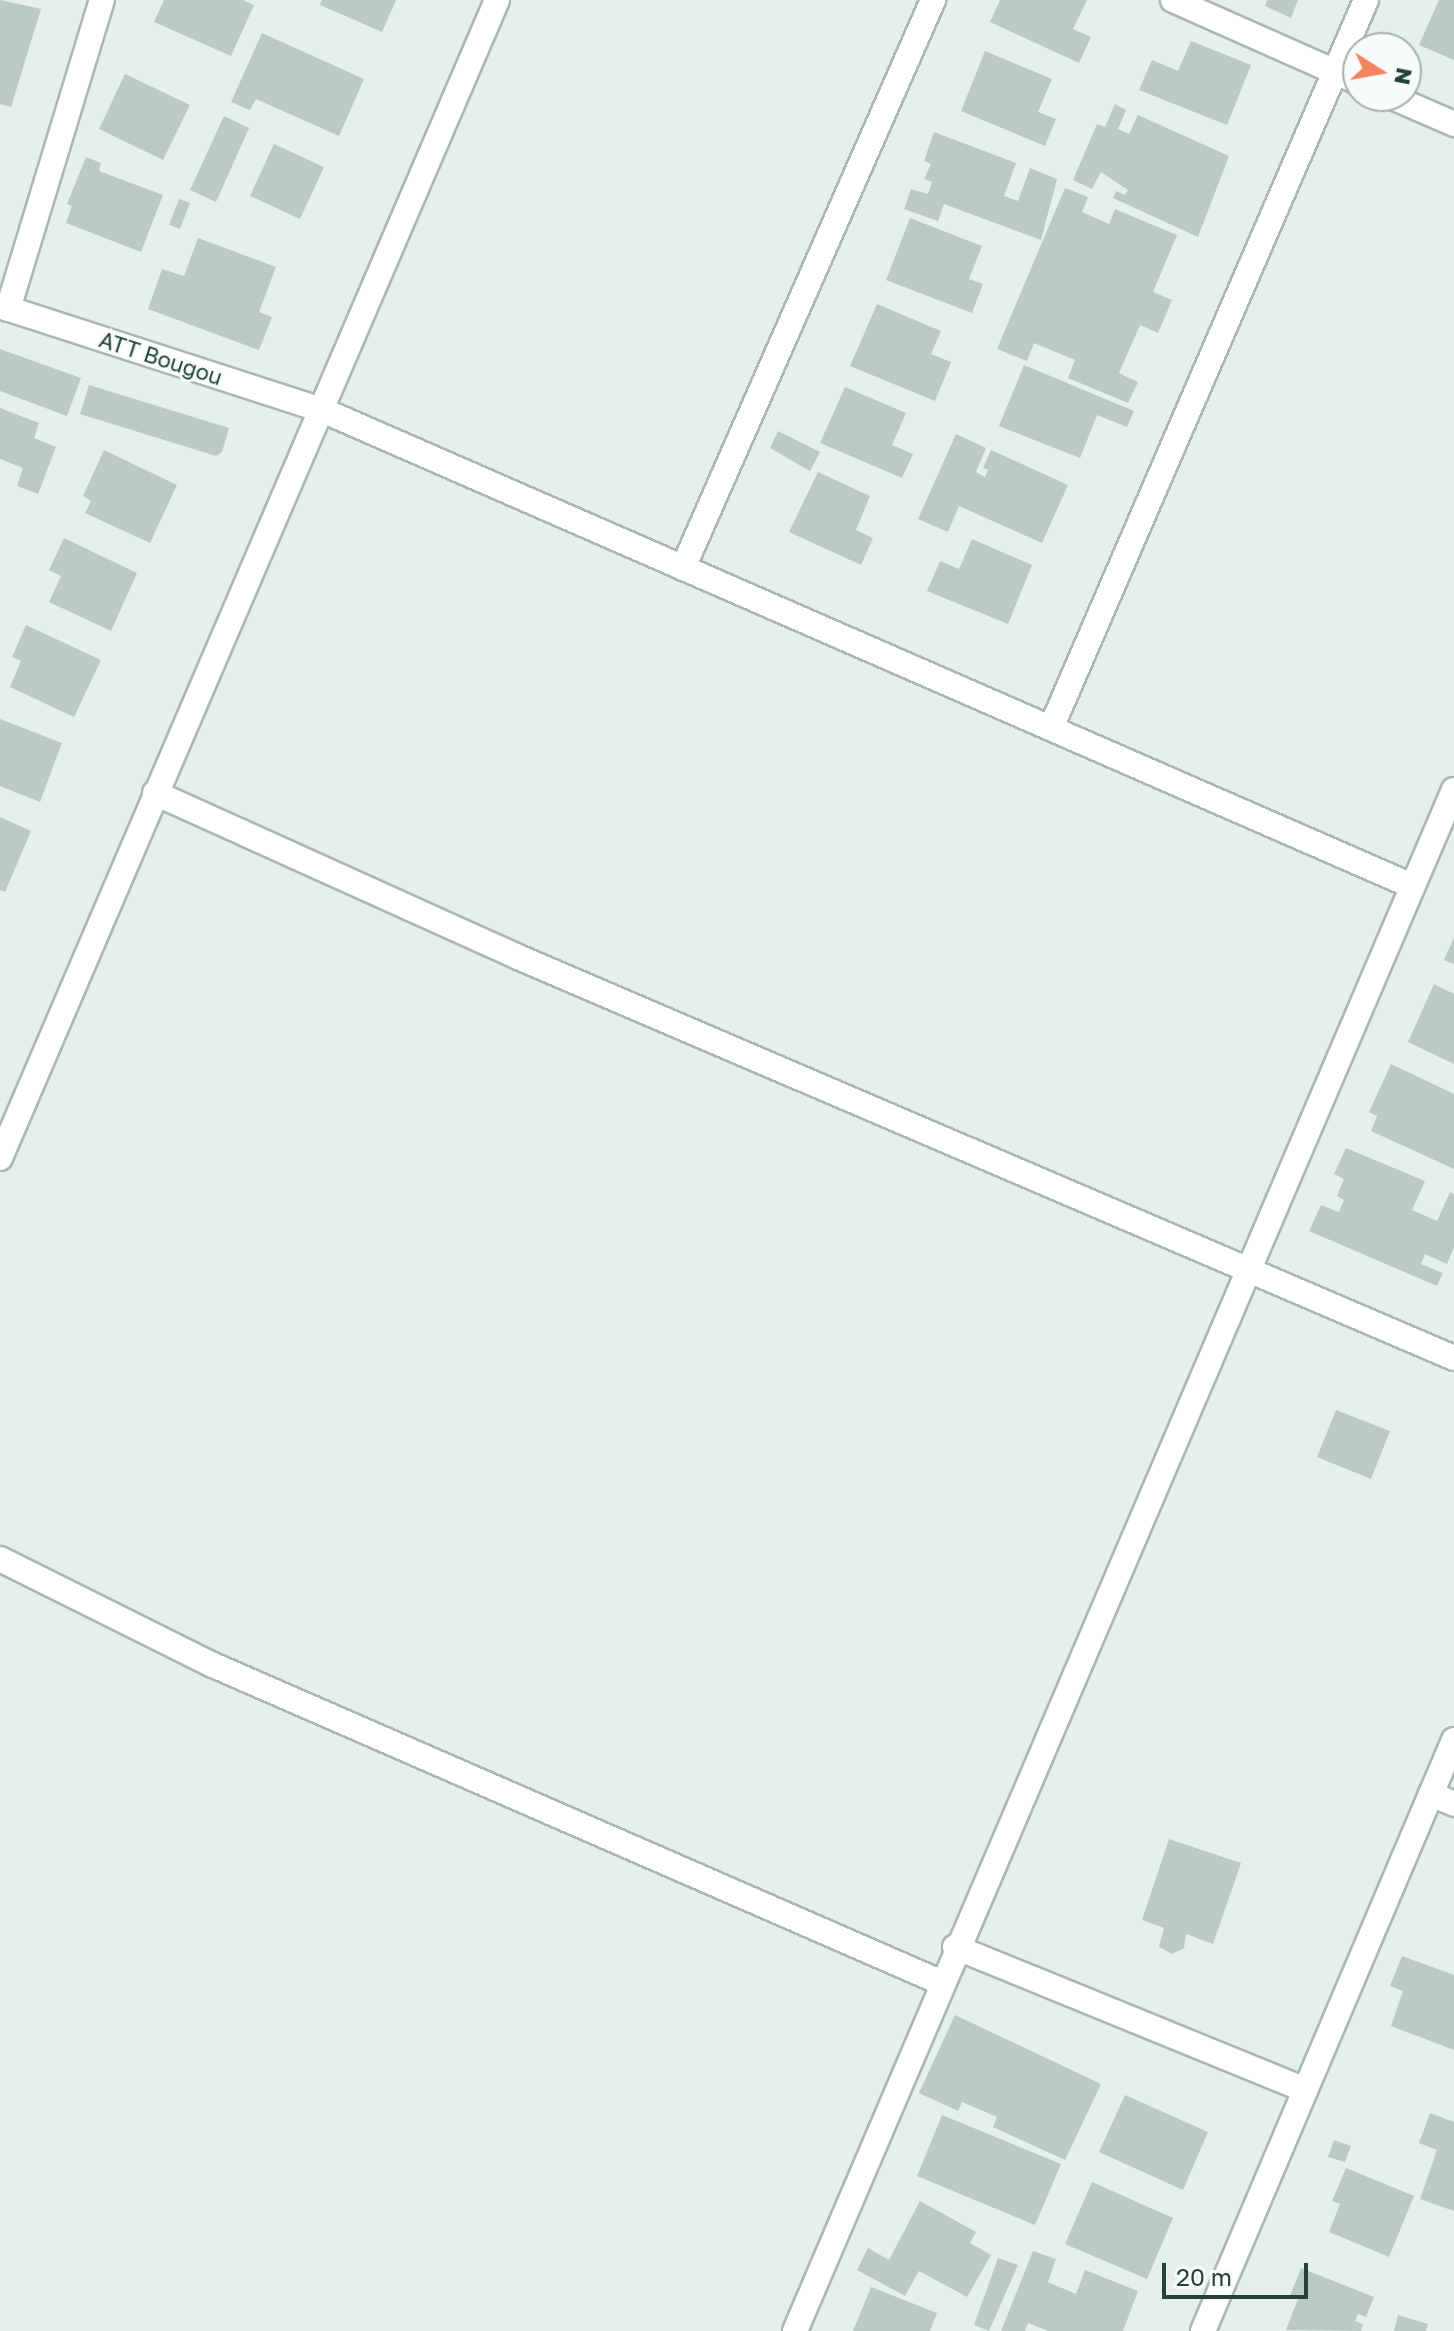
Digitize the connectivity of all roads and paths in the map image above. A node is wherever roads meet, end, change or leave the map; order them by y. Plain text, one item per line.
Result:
1 (102, 0) edge
2 (497, 0) edge
3 (933, 0) edge
4 (1173, 0) edge
5 (1366, 0) edge
6 (1335, 71) junction
7 (1342, 74) edge
8 (1422, 110) edge
9 (1454, 124) edge
10 (4, 307) edge
11 (322, 410) junction
12 (683, 568) junction
13 (1051, 728) junction
14 (1454, 790) edge
15 (155, 793) junction
16 (1412, 886) junction
17 (0, 1158) edge
18 (1246, 1267) junction
19 (1454, 1358) edge
20 (0, 1559) edge
21 (1454, 1740) edge
22 (1431, 1794) junction
23 (1454, 1804) edge
24 (955, 1947) junction
25 (940, 1982) junction
26 (1305, 2090) junction
27 (795, 2331) edge
28 (1203, 2331) edge

1 - 10 street
2 - 11 street
3 - 12 street
4 - 6 street
5 - 6 street
6 - 7 street
6 - 13 street
8 - 9 street
10 - 11 street, ATT Bougou
11 - 12 street, ATT Bougou
11 - 15 street
12 - 13 street, ATT Bougou
13 - 16 street, ATT Bougou
14 - 16 street
15 - 17 street
15 - 18 street
16 - 18 street
18 - 19 street
18 - 24 street
20 - 25 street
21 - 22 street
22 - 23 street
22 - 26 street
24 - 25 street
24 - 26 street
25 - 27 street
26 - 28 street

